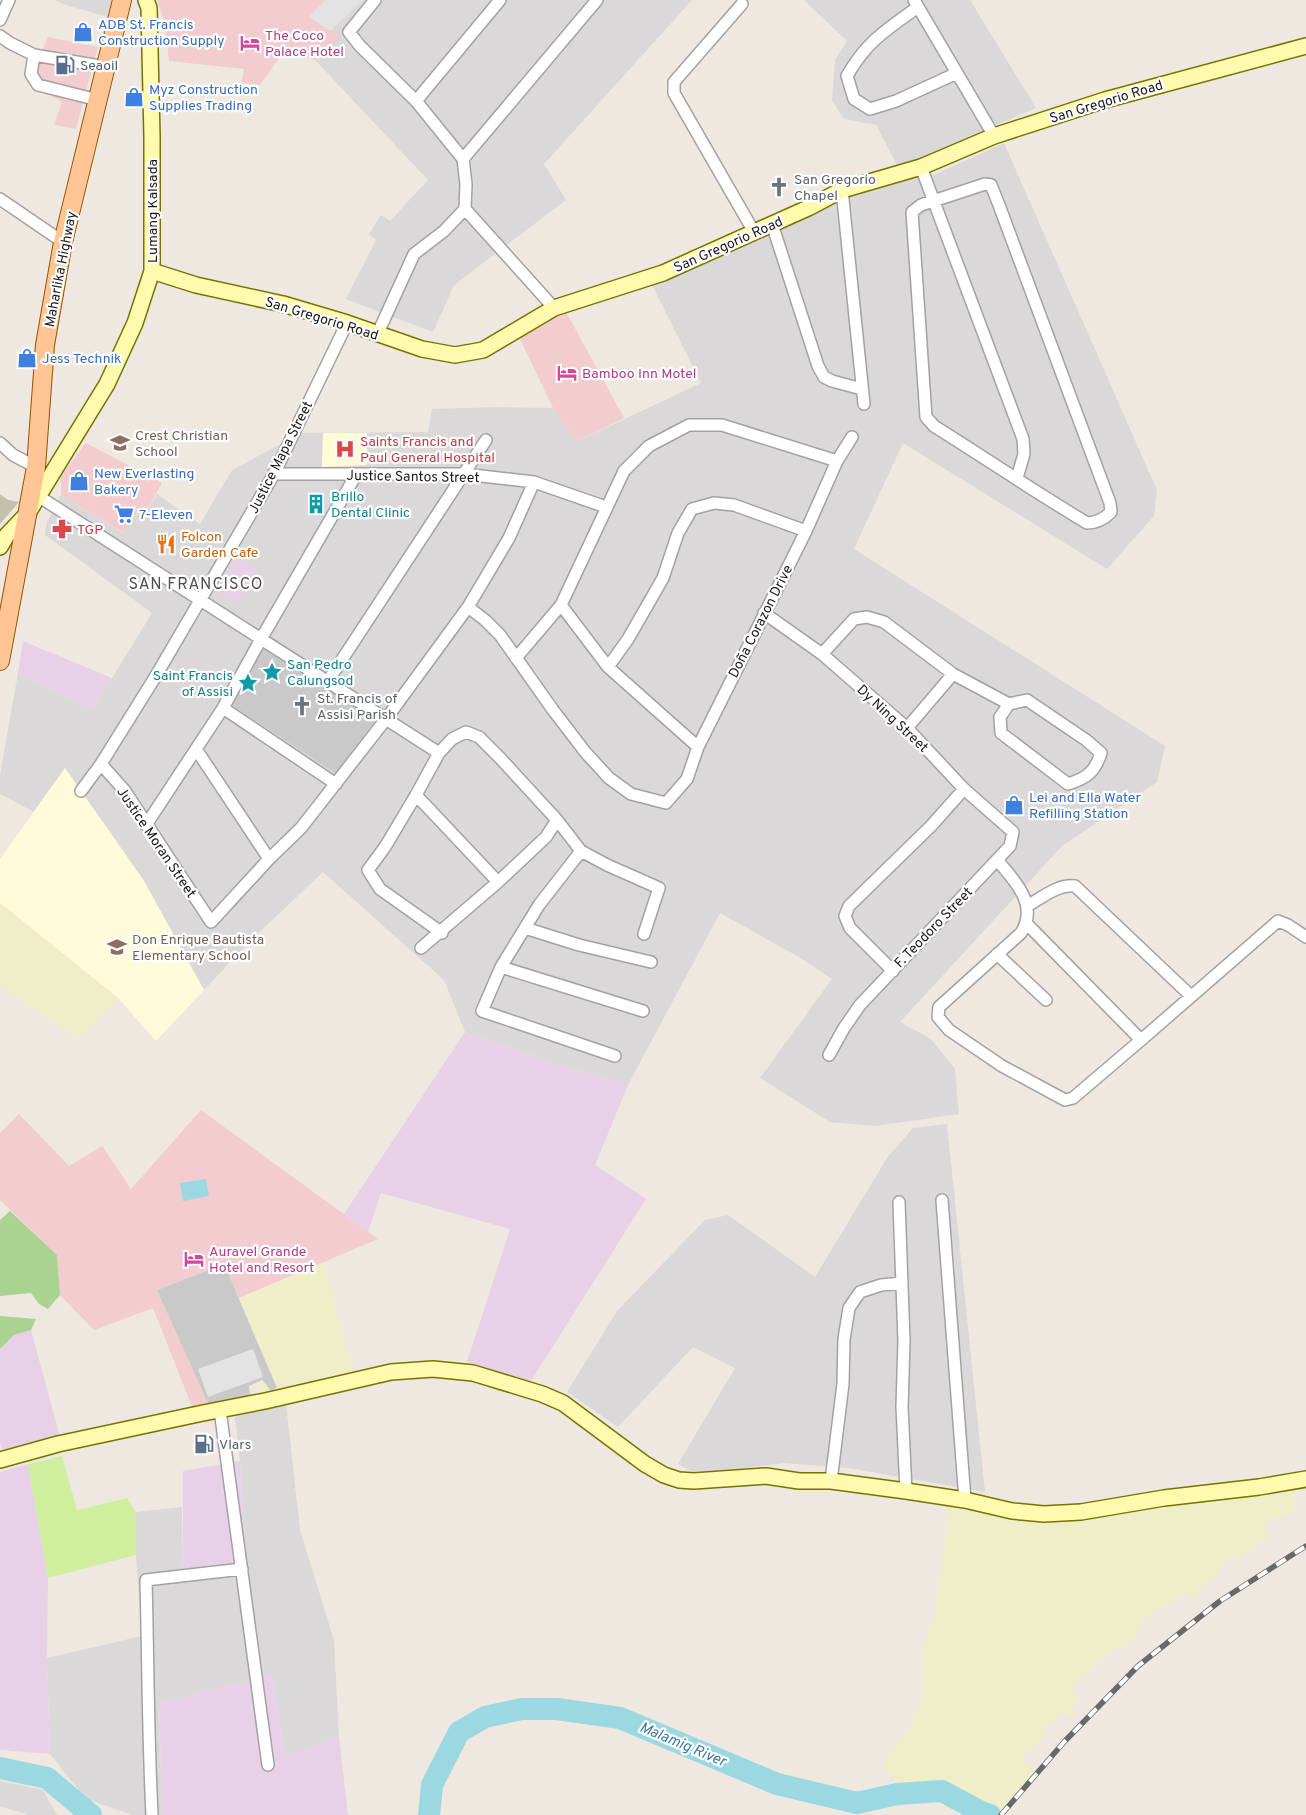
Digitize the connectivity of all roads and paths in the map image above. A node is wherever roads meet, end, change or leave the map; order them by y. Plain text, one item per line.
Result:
1 (9, 0) edge
2 (122, 0) edge
3 (146, 0) edge
4 (375, 0) edge
5 (500, 0) edge
6 (597, 0) edge
7 (742, 4) dead end
8 (916, 4) edge
9 (0, 20) edge
10 (0, 36) edge
11 (1306, 46) edge
12 (34, 55) junction
13 (106, 67) junction
14 (957, 73) junction
15 (98, 100) junction
16 (416, 101) junction
17 (994, 136) junction
18 (463, 159) junction
19 (921, 167) junction
20 (842, 190) junction
21 (0, 199) edge
22 (934, 201) junction
23 (465, 209) junction
24 (772, 224) junction
25 (754, 232) junction
26 (63, 242) junction
27 (152, 271) junction
28 (554, 308) junction
29 (347, 323) junction
30 (377, 335) junction
31 (862, 389) junction
32 (864, 404) dead end
33 (852, 437) dead end
34 (486, 440) dead end
35 (0, 443) edge
36 (837, 462) junction
37 (36, 467) junction
38 (274, 474) junction
39 (464, 474) junction
40 (356, 475) junction
41 (1017, 478) junction
42 (534, 482) junction
43 (38, 496) junction
44 (606, 507) junction
45 (28, 513) junction
46 (806, 531) junction
47 (0, 547) edge
48 (201, 600) junction
49 (561, 605) junction
50 (468, 607) junction
51 (764, 613) junction
52 (261, 638) junction
53 (822, 654) junction
54 (516, 658) junction
55 (0, 661) edge
56 (608, 667) junction
57 (953, 674) junction
58 (328, 681) junction
59 (1009, 704) junction
60 (223, 708) junction
61 (386, 719) junction
62 (907, 728) junction
63 (698, 747) junction
64 (196, 749) junction
65 (439, 753) junction
66 (101, 764) junction
67 (336, 784) junction
68 (964, 789) junction
69 (81, 791) dead end
70 (416, 795) junction
71 (557, 820) junction
72 (146, 825) junction
73 (1013, 832) joint
74 (581, 851) junction
75 (269, 859) junction
76 (997, 860) junction
77 (498, 882) junction
78 (1027, 906) junction
79 (1027, 924) junction
80 (525, 928) junction
81 (442, 932) junction
82 (644, 934) dead end
83 (1306, 937) edge
84 (421, 948) dead end
85 (997, 954) junction
86 (651, 962) dead end
87 (502, 966) junction
88 (893, 971) junction
89 (1191, 996) junction
90 (1046, 1000) dead end
91 (643, 1011) dead end
92 (1141, 1040) junction
93 (828, 1055) dead end
94 (615, 1056) dead end
95 (942, 1200) dead end
96 (899, 1202) dead end
97 (902, 1283) junction
98 (220, 1410) junction
99 (0, 1460) edge
100 (1306, 1480) edge
101 (831, 1481) junction
102 (906, 1491) junction
103 (965, 1500) junction
104 (242, 1569) junction
105 (268, 1765) dead end
106 (152, 1815) edge

1 - 9 street
2 - 13 main road, Maharlika Highway
3 - 27 street, Lumang Kalsada
4 - 16 street
5 - 16 street
6 - 18 street
7 - 25 street
8 - 14 street
8 - 14 street
10 - 12 street
11 - 17 street, San Gregorio Road
12 - 13 street
12 - 15 street
13 - 15 main road, Maharlika Highway
14 - 17 street
15 - 26 main road, Maharlika Highway
16 - 18 street
17 - 19 street, San Gregorio Road
18 - 23 street
19 - 20 street, San Gregorio Road
19 - 22 street
20 - 24 street, San Gregorio Road
20 - 31 street
21 - 26 street
22 - 41 street
22 - 41 street
22 - 41 street
23 - 28 street
23 - 30 street
24 - 25 street, San Gregorio Road
24 - 31 street
25 - 28 street, San Gregorio Road
26 - 37 main road, Maharlika Highway
27 - 29 street, San Gregorio Road
27 - 43 street, Lumang Kalsada
28 - 30 street, San Gregorio Road
29 - 30 street, San Gregorio Road
29 - 38 street, Justice Mapa Street
31 - 32 street
33 - 36 street, Doña Corazon Drive
34 - 39 street
35 - 37 street
36 - 44 street
36 - 46 street, Doña Corazon Drive
37 - 45 main road, Maharlika Highway
38 - 40 street, Justice Santos Street
38 - 48 street, Justice Mapa Street
39 - 40 street, Justice Santos Street
39 - 42 street, Justice Santos Street
39 - 58 street
40 - 52 street
42 - 44 street, Justice Santos Street
42 - 50 street
43 - 45 street, Lumang Kalsada
43 - 48 street
44 - 49 street
45 - 47 street, Lumang Kalsada
45 - 55 main road, Maharlika Highway
46 - 51 street, Doña Corazon Drive
46 - 56 street
48 - 52 street
48 - 66 street, Justice Mapa Street
49 - 54 street
49 - 56 street
50 - 54 street
50 - 61 street
51 - 53 street, Dy Ning Street
51 - 63 street, Doña Corazon Drive
52 - 58 street
52 - 60 street
53 - 57 street
53 - 62 street, Dy Ning Street
54 - 63 street, Doña Corazon Drive
56 - 63 street
57 - 59 street
57 - 62 street
58 - 61 street
59 - 59 street
60 - 64 street
60 - 67 street
61 - 65 street
61 - 67 street
62 - 68 street, Dy Ning Street
64 - 72 street
64 - 75 street
65 - 70 street
65 - 71 street
66 - 69 street, Justice Mapa Street
66 - 72 street, Justice Moran Street
67 - 75 street
68 - 73 street, Dy Ning Street
68 - 88 street, F. Teodoro Street
70 - 77 street
70 - 81 street
71 - 74 street
71 - 77 street
72 - 75 street, Justice Moran Street
73 - 76 street, F. Teodoro Street
74 - 80 street
74 - 82 street
76 - 78 street
76 - 88 street, F. Teodoro Street
77 - 81 street
78 - 79 street
78 - 89 street
79 - 85 street
79 - 92 street
80 - 86 street
80 - 87 street
81 - 84 street
83 - 89 street
85 - 90 street
85 - 92 street
87 - 91 street
87 - 94 street
88 - 93 street
89 - 92 street
95 - 103 street
96 - 97 street
97 - 101 street
97 - 102 street
98 - 99 street
98 - 101 street
98 - 104 street
100 - 103 street
101 - 102 street
102 - 103 street
104 - 105 street
104 - 106 street

